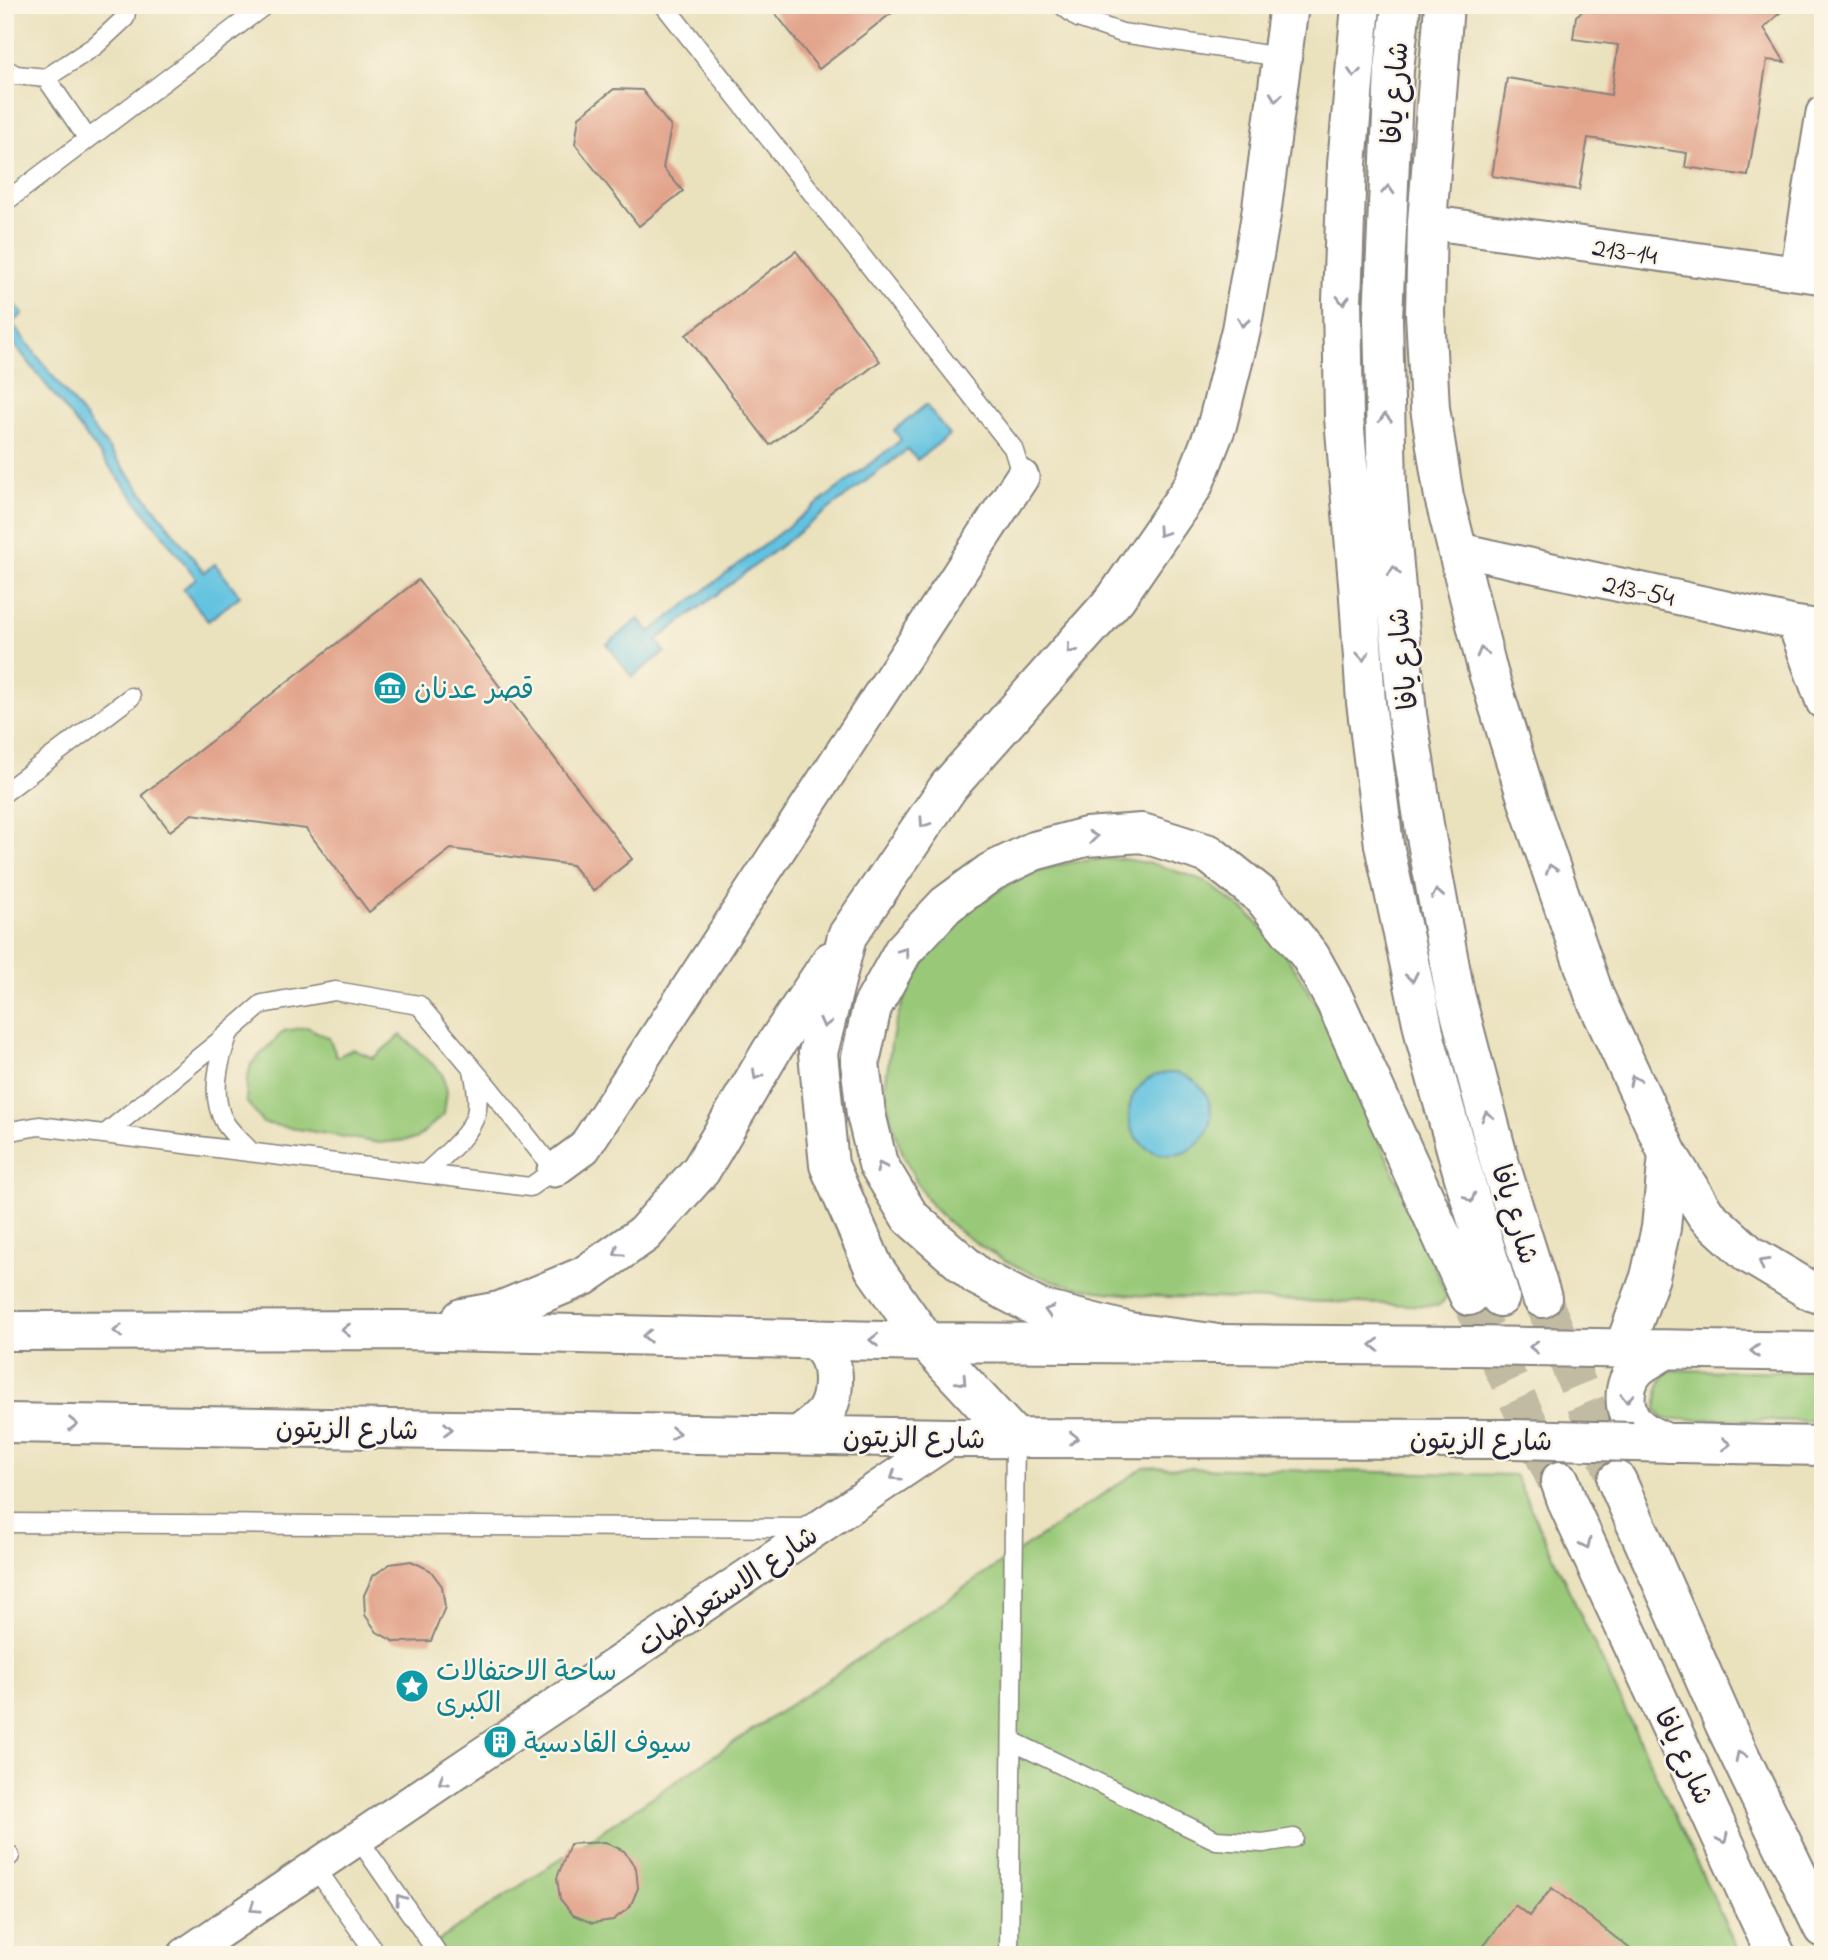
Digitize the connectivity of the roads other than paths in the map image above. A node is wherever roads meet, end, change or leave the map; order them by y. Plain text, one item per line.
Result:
1 (127, 5) edge
2 (265, 5) edge
3 (664, 5) edge
4 (1062, 5) edge
5 (1289, 5) edge
6 (1361, 5) edge
7 (1401, 5) edge
8 (1444, 5) edge
9 (1282, 57) junction
10 (5, 69) edge
11 (46, 78) junction
12 (1823, 113) edge
13 (88, 139) junction
14 (5, 202) edge
15 (1427, 222) junction
16 (1810, 275) edge
17 (1022, 477) joint
18 (1456, 549) junction
19 (1809, 625) edge
20 (131, 697) dead end
21 (1823, 702) edge
22 (5, 792) edge
23 (847, 936) junction
24 (229, 1032) junction
25 (473, 1069) junction
26 (5, 1132) edge
27 (105, 1134) junction
28 (251, 1152) junction
29 (1668, 1154) junction
30 (554, 1170) junction
31 (425, 1174) junction
32 (1823, 1295) edge
33 (1542, 1298) tunnel mouth
34 (400, 1330) junction
35 (5, 1331) edge
36 (812, 1339) junction
37 (926, 1342) junction
38 (1212, 1343) junction
39 (1610, 1348) junction
40 (1665, 1350) junction
41 (1823, 1352) edge
42 (5, 1423) edge
43 (800, 1434) junction
44 (952, 1438) junction
45 (1015, 1438) junction
46 (1650, 1443) junction
47 (1823, 1446) edge
48 (1617, 1481) tunnel mouth
49 (1561, 1489) tunnel mouth
50 (5, 1523) edge
51 (818, 1528) junction
52 (1012, 1741) junction
53 (358, 1838) junction
54 (1293, 1838) dead end
55 (315, 1867) junction
56 (1823, 1928) edge
57 (185, 1955) edge
58 (377, 1955) edge
59 (439, 1955) edge
60 (1009, 1955) edge
61 (1776, 1955) edge

1 - 11 lane
2 - 13 lane
3 - 17 lane
4 - 9 lane
5 - 9 main road
6 - 38 main road, شارع يافا
33 -> 7 main road, شارع يافا
8 - 15 main road
9 -> 23 main road
10 - 11 lane
11 - 13 lane
12 - 16 street
13 - 14 lane
15 - 16 street, 213-14
15 - 18 main road
17 - 30 street
18 - 19 street, 213-54
29 -> 18 main road
19 - 21 street
20 - 22 lane
23 -> 34 main road
23 -> 37 main road
24 - 25 lane
24 - 27 lane
24 - 28 lane
25 - 30 lane
25 - 31 lane
26 - 27 lane
27 - 28 lane
28 - 31 lane
32 -> 29 main road
29 - 39 main road
30 - 31 lane
34 -> 35 main road
36 -> 34 main road
37 -> 36 main road
36 - 43 main road
37 - 38 main road
37 -> 45 main road
39 -> 38 main road, bridge
39 - 40 main road
41 -> 40 main road
40 -> 46 main road
42 -> 43 main road, شارع الزيتون
43 - 44 main road, شارع الزيتون
44 - 45 main road, شارع الزيتون
44 -> 51 street, شارع الاستعراضات
45 -> 46 main road, شارع الزيتون, bridge
45 - 52 lane
46 -> 47 main road, شارع الزيتون
56 -> 48 main road, شارع يافا
49 -> 61 main road, شارع يافا
50 - 51 lane
51 -> 53 street, شارع الاستعراضات
52 - 54 lane
52 - 60 lane
53 - 55 street, شارع الاستعراضات
59 -> 53 lane
55 -> 57 street, شارع الاستعراضات
55 - 58 lane

